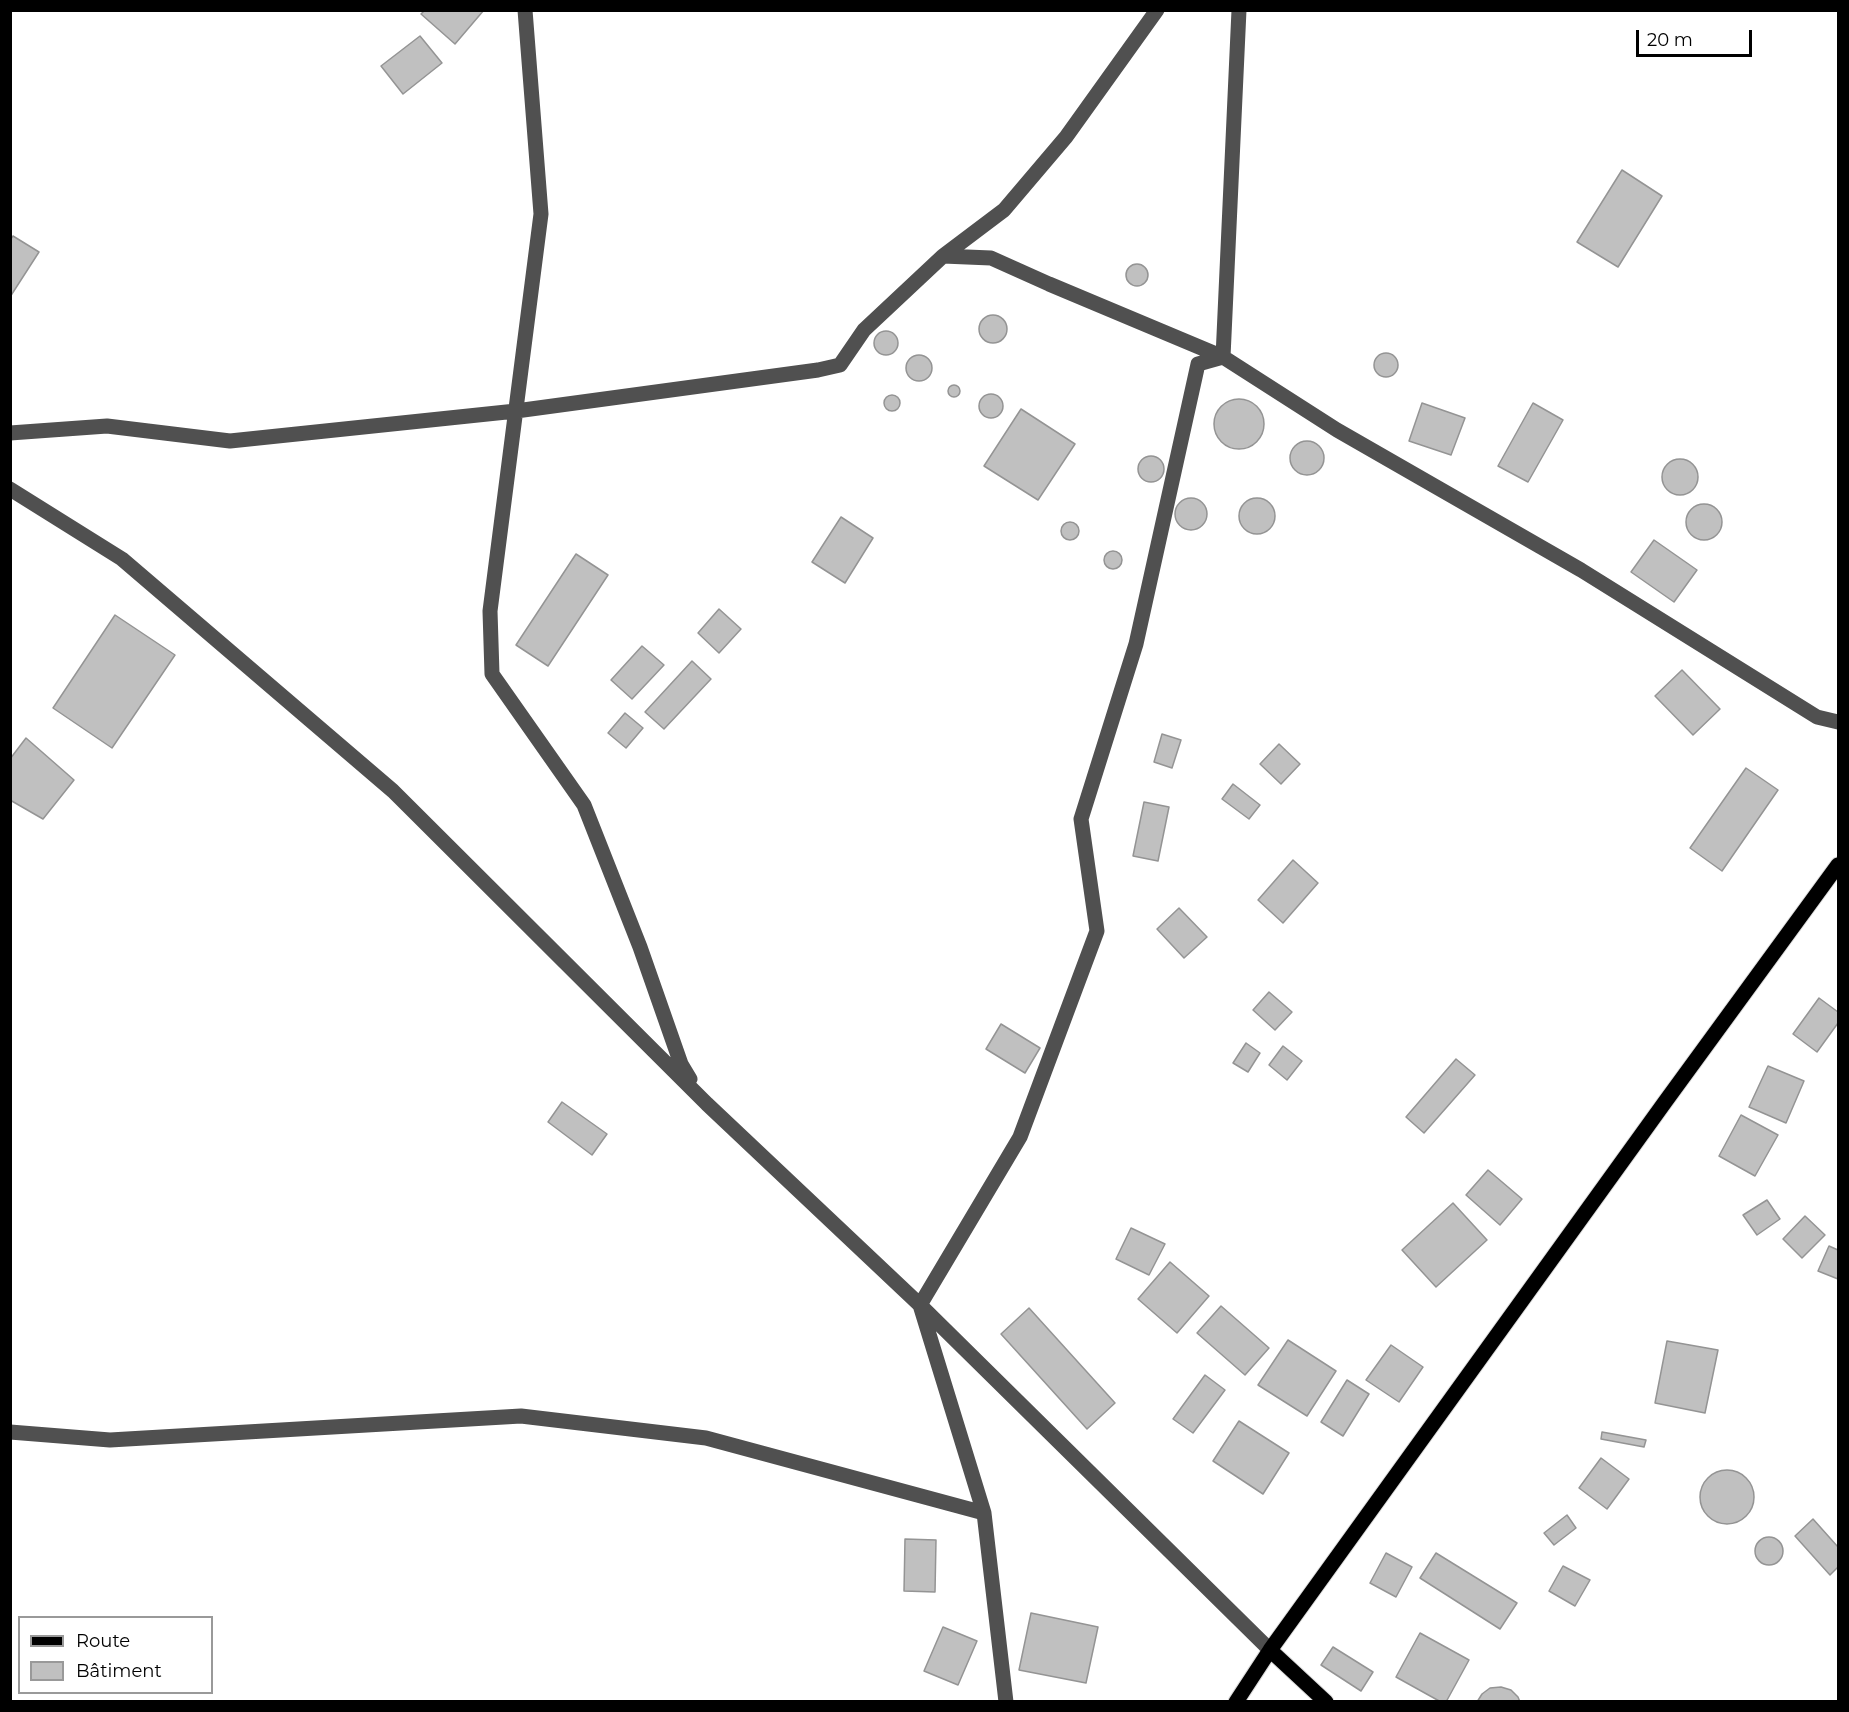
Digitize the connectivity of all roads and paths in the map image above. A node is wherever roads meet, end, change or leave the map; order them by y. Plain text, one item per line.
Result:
1 (525, 10) edge
2 (1156, 10) edge
3 (1239, 10) edge
4 (943, 256) junction
5 (1223, 357) junction
6 (516, 411) junction
7 (10, 433) edge
8 (10, 489) edge
9 (1839, 722) edge
10 (1839, 865) edge
11 (707, 1104) junction
12 (920, 1305) junction
13 (10, 1432) edge
14 (984, 1513) junction
15 (1270, 1650) junction
16 (1006, 1701) edge
17 (1236, 1701) edge
18 (1326, 1701) edge

1 - 6 street
2 - 4 street
3 - 5 street
4 - 5 street
4 - 6 street
5 - 9 street
5 - 12 street
6 - 7 street
6 - 11 street
8 - 11 street
10 - 15 main road
11 - 12 street
12 - 14 street
12 - 15 street
13 - 14 street
14 - 16 street
15 - 17 main road
15 - 18 main road

